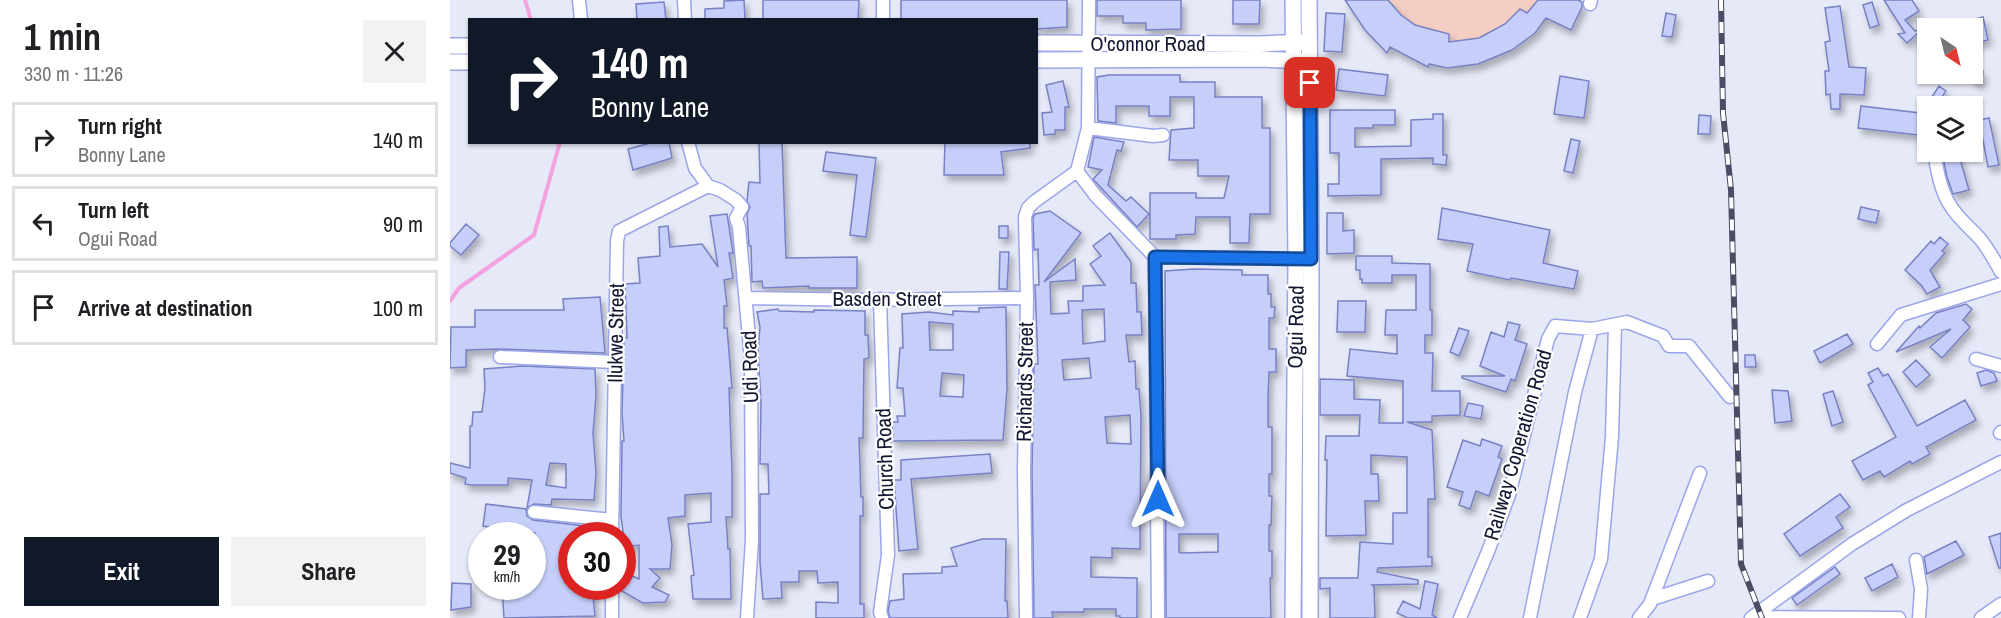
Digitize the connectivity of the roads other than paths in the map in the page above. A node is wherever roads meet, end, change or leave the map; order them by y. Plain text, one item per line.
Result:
1 (579, 0) edge
2 (684, 0) edge
3 (883, 0) edge
4 (1089, 0) edge
5 (1293, 0) edge
6 (1309, 0) edge
7 (1293, 17) junction
8 (581, 18) edge
9 (685, 18) edge
10 (883, 18) edge
11 (1302, 42) junction
12 (1089, 43) junction
13 (1038, 44) edge
14 (450, 46) edge
15 (468, 46) edge
16 (1260, 52) junction
17 (1038, 60) edge
18 (1089, 61) junction
19 (1302, 61) junction
20 (450, 62) edge
21 (468, 62) edge
22 (1295, 88) junction
23 (1088, 128) junction
24 (1163, 135) dead end
25 (688, 144) edge
26 (1936, 162) edge
27 (1077, 171) junction
28 (708, 186) junction
29 (1155, 257) junction
30 (1304, 259) junction
31 (2001, 272) edge
32 (2001, 285) edge
33 (747, 298) junction
34 (1027, 298) junction
35 (880, 299) junction
36 (1615, 325) junction
37 (1592, 329) junction
38 (1876, 344) dead end
39 (500, 357) dead end
40 (1976, 359) dead end
41 (615, 362) junction
42 (2001, 366) edge
43 (1730, 398) dead end
44 (2001, 462) edge
45 (1701, 473) dead end
46 (534, 512) dead end
47 (612, 520) joint
48 (1916, 560) dead end
49 (1708, 581) dead end
50 (1652, 599) junction
51 (612, 600) edge
52 (2001, 604) edge
53 (1784, 617) edge
54 (612, 618) edge
55 (747, 618) edge
56 (882, 618) edge
57 (1026, 618) edge
58 (1158, 618) edge
59 (1293, 618) edge
60 (1310, 618) edge
61 (1460, 618) edge
62 (1530, 618) edge
63 (1580, 618) edge
64 (1639, 618) edge
65 (1752, 618) edge
66 (1899, 618) edge
67 (1919, 618) edge
68 (1981, 618) edge

1 - 8 street
2 - 9 street
3 - 10 street
4 - 12 street
5 - 7 main road, Ogui Road
6 - 11 main road, Ogui Road
7 - 11 main road, Ogui Road
7 - 16 main road
11 - 16 main road
11 - 19 main road, Ogui Road
12 - 13 main road, O'connor Road
12 - 16 main road, O'connor Road
12 - 18 street
14 - 15 main road
16 - 18 main road, O'connor Road
16 - 19 main road
16 - 22 main road
17 - 18 main road, O'connor Road
18 - 23 street
19 - 22 main road, Ogui Road
19 - 30 main road, Ogui Road
20 - 21 main road
22 - 30 main road, Ogui Road
23 - 24 street
23 - 27 street
25 - 28 street
26 - 31 street
27 - 29 street
27 - 34 street, Richards Street
28 - 33 street, Udi Road
28 - 41 street, Ilukwe Street
29 - 30 street
29 - 58 street
30 - 59 main road, Ogui Road
30 - 60 main road, Ogui Road
32 - 38 street
33 - 35 street, Basden Street
33 - 55 street, Udi Road
34 - 35 street, Basden Street
34 - 57 street, Richards Street
35 - 56 street, Church Road
36 - 37 street
36 - 43 street
36 - 63 street
37 - 61 street, Railway Coperation Road
37 - 62 street
39 - 41 street
40 - 42 street
41 - 47 street, Ilukwe Street
44 - 65 street
45 - 50 street
46 - 47 street
48 - 67 street
49 - 50 street
50 - 64 street
51 - 54 street
52 - 68 street
53 - 65 street
53 - 66 street

